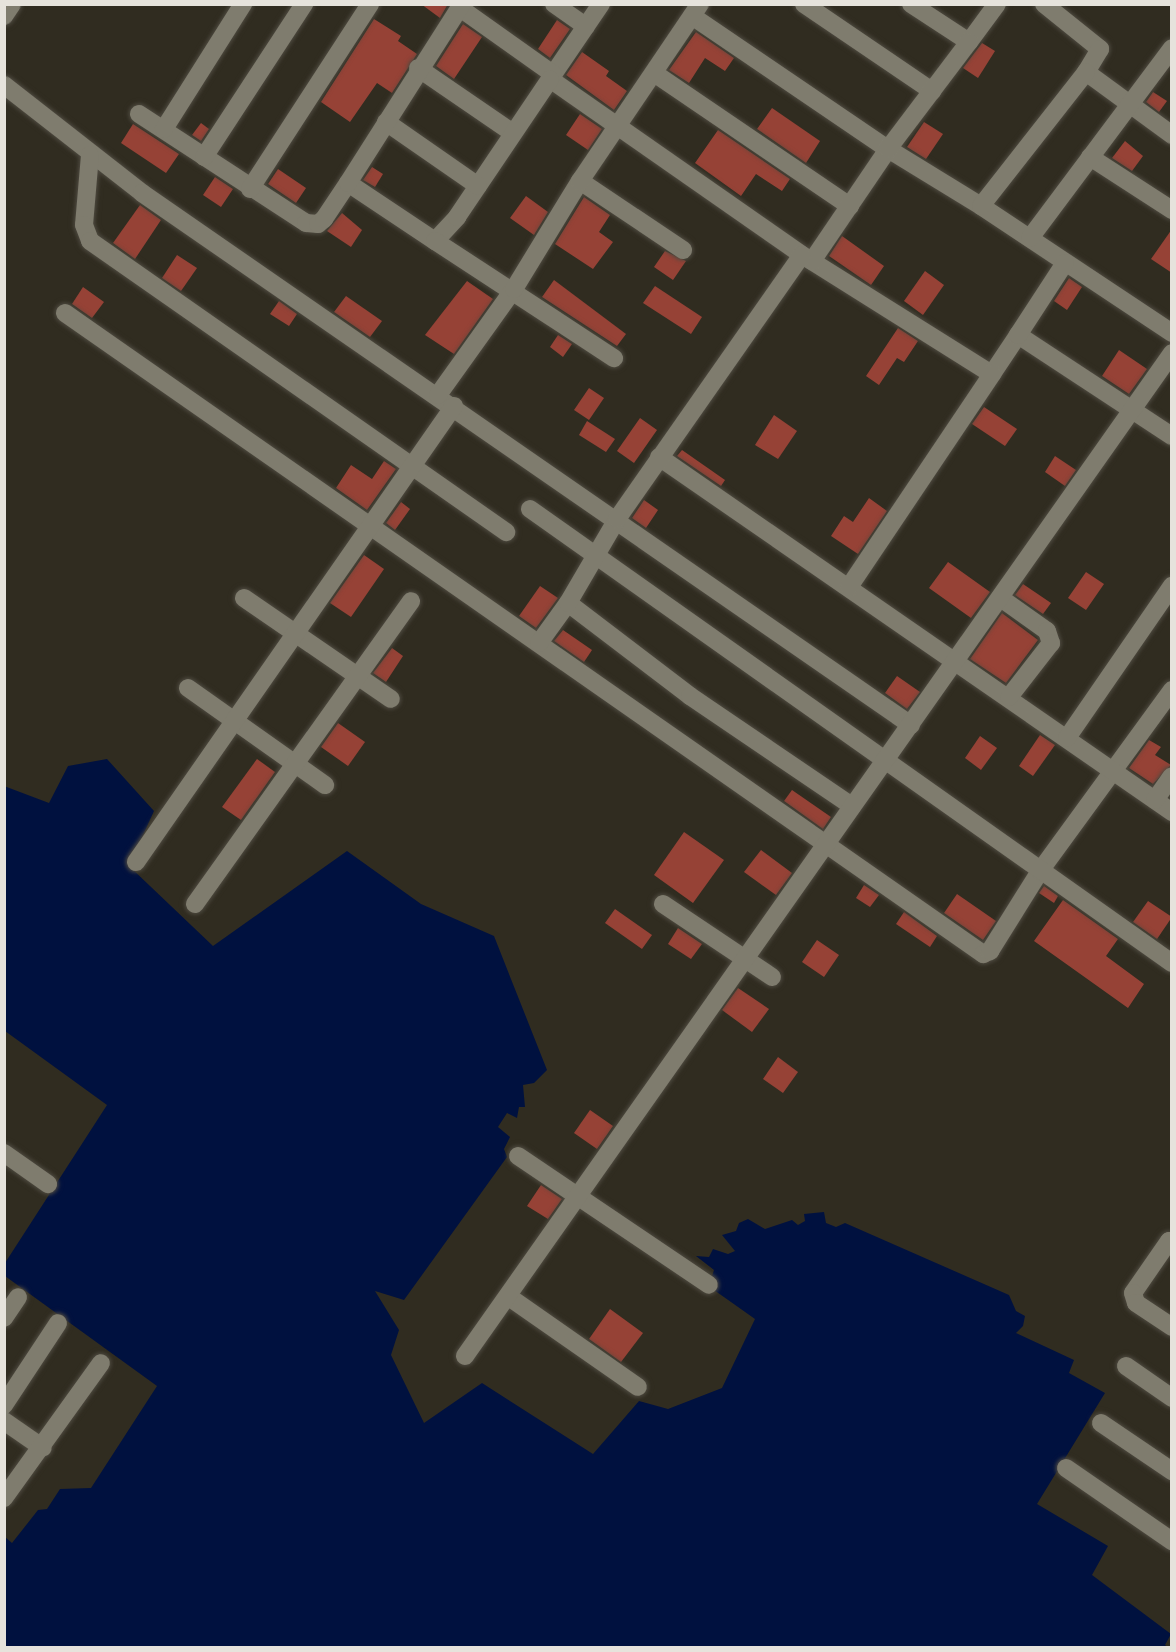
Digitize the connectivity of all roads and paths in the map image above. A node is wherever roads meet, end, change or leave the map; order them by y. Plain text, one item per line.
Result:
1 (12, 4) edge
2 (243, 4) edge
3 (304, 4) edge
4 (370, 4) edge
5 (554, 4) edge
6 (601, 4) edge
7 (804, 4) edge
8 (910, 4) edge
9 (997, 4) edge
10 (1044, 4) edge
11 (461, 6) edge
12 (696, 10) edge
13 (4, 16) edge
14 (586, 26) junction
15 (969, 42) junction
16 (1172, 48) edge
17 (418, 68) junction
18 (1086, 72) junction
19 (654, 73) junction
20 (552, 76) junction
21 (4, 86) edge
22 (933, 91) junction
23 (1129, 104) junction
24 (138, 114) dead end
25 (386, 122) junction
26 (619, 126) junction
27 (164, 129) junction
28 (513, 133) junction
29 (1172, 135) edge
30 (888, 149) junction
31 (90, 155) junction
32 (204, 157) junction
33 (1090, 157) junction
34 (580, 181) junction
35 (348, 183) junction
36 (478, 186) junction
37 (250, 189) junction
38 (850, 206) junction
39 (981, 206) junction
40 (1172, 210) edge
41 (1030, 238) junction
42 (435, 241) junction
43 (683, 250) dead end
44 (807, 258) junction
45 (1065, 263) junction
46 (514, 289) junction
47 (65, 313) dead end
48 (1172, 333) edge
49 (1017, 335) junction
50 (1172, 353) edge
51 (614, 358) dead end
52 (992, 374) junction
53 (438, 395) junction
54 (454, 406) junction
55 (1133, 409) junction
56 (1172, 436) edge
57 (659, 457) junction
58 (413, 465) junction
59 (530, 509) dead end
60 (617, 519) junction
61 (371, 524) junction
62 (506, 532) dead end
63 (594, 556) junction
64 (1172, 586) edge
65 (849, 587) junction
66 (244, 598) dead end
67 (1002, 599) junction
68 (411, 601) dead end
69 (568, 603) junction
70 (297, 634) junction
71 (539, 643) junction
72 (957, 660) junction
73 (358, 676) junction
74 (188, 688) dead end
75 (1172, 690) edge
76 (1009, 698) junction
77 (391, 699) dead end
78 (236, 722) junction
79 (911, 725) junction
80 (1067, 738) junction
81 (884, 761) junction
82 (295, 764) junction
83 (1113, 771) junction
84 (1172, 776) edge
85 (325, 785) dead end
86 (1155, 800) junction
87 (852, 806) junction
88 (1172, 812) edge
89 (826, 842) junction
90 (136, 862) dead end
91 (1040, 872) junction
92 (195, 904) dead end
93 (663, 904) dead end
94 (744, 957) junction
95 (1172, 963) edge
96 (772, 977) dead end
97 (4, 1153) edge
98 (518, 1156) dead end
99 (48, 1184) dead end
100 (580, 1197) junction
101 (1172, 1242) edge
102 (709, 1285) dead end
103 (18, 1297) dead end
104 (508, 1297) junction
105 (4, 1318) edge
106 (58, 1323) dead end
107 (1172, 1327) edge
108 (465, 1356) dead end
109 (101, 1364) dead end
110 (1126, 1366) dead end
111 (638, 1387) dead end
112 (1172, 1398) edge
113 (4, 1405) edge
114 (4, 1421) edge
115 (1101, 1423) dead end
116 (43, 1448) junction
117 (1066, 1468) dead end
118 (1172, 1471) edge
119 (4, 1498) edge
120 (1172, 1541) edge

1 - 13 street
2 - 27 street
3 - 32 street
4 - 37 street
5 - 14 street
6 - 14 street
7 - 22 street
8 - 15 street
9 - 15 street
10 - 18 street
11 - 17 street
11 - 20 street
12 - 19 street
12 - 30 street
14 - 20 street
15 - 22 street
16 - 23 street
17 - 25 street
17 - 28 street
18 - 23 street
18 - 39 street
19 - 26 street
19 - 38 street
20 - 26 street
20 - 28 street
21 - 31 street
22 - 30 street
23 - 29 street
23 - 33 street
24 - 27 street
25 - 35 street
25 - 36 street
26 - 34 street
26 - 44 street
27 - 32 street
28 - 36 street
30 - 38 street
30 - 39 street
31 - 53 street
31 - 58 street
32 - 37 street
33 - 40 street
33 - 41 street
34 - 43 street
34 - 46 street
35 - 37 street
35 - 42 street
36 - 42 street
38 - 44 street
39 - 41 street
41 - 45 street
42 - 46 street
44 - 52 street
44 - 57 street
45 - 48 street
45 - 49 street
46 - 51 street
46 - 53 street
47 - 61 street
49 - 52 street
49 - 55 street
50 - 55 street
52 - 65 street
53 - 54 street
54 - 58 street
54 - 60 street
55 - 56 street
55 - 67 street
57 - 60 street
57 - 65 street
58 - 61 street
58 - 62 street
59 - 63 street
60 - 63 street
60 - 79 street
61 - 70 street
61 - 71 street
63 - 69 street
63 - 81 street
64 - 80 street
65 - 72 street
66 - 70 street
67 - 72 street
67 - 76 street
68 - 73 street
69 - 71 street
69 - 87 street
70 - 73 street
70 - 78 street
71 - 89 street
72 - 76 street
72 - 79 street
73 - 77 street
73 - 82 street
74 - 78 street
75 - 83 street
76 - 80 street
78 - 82 street
78 - 90 street
79 - 81 street
80 - 83 street
81 - 87 street
81 - 91 street
82 - 85 street
82 - 92 street
83 - 86 street
83 - 91 street
84 - 86 street
86 - 88 street
87 - 89 street
89 - 91 street
89 - 94 street
91 - 95 street
93 - 94 street
94 - 96 street
94 - 100 street
97 - 99 street
98 - 100 street
100 - 102 street
100 - 104 street
101 - 107 street
103 - 105 street
104 - 108 street
104 - 111 street
106 - 113 street
109 - 116 street
110 - 112 street
114 - 116 street
115 - 118 street
116 - 119 street
117 - 120 street

